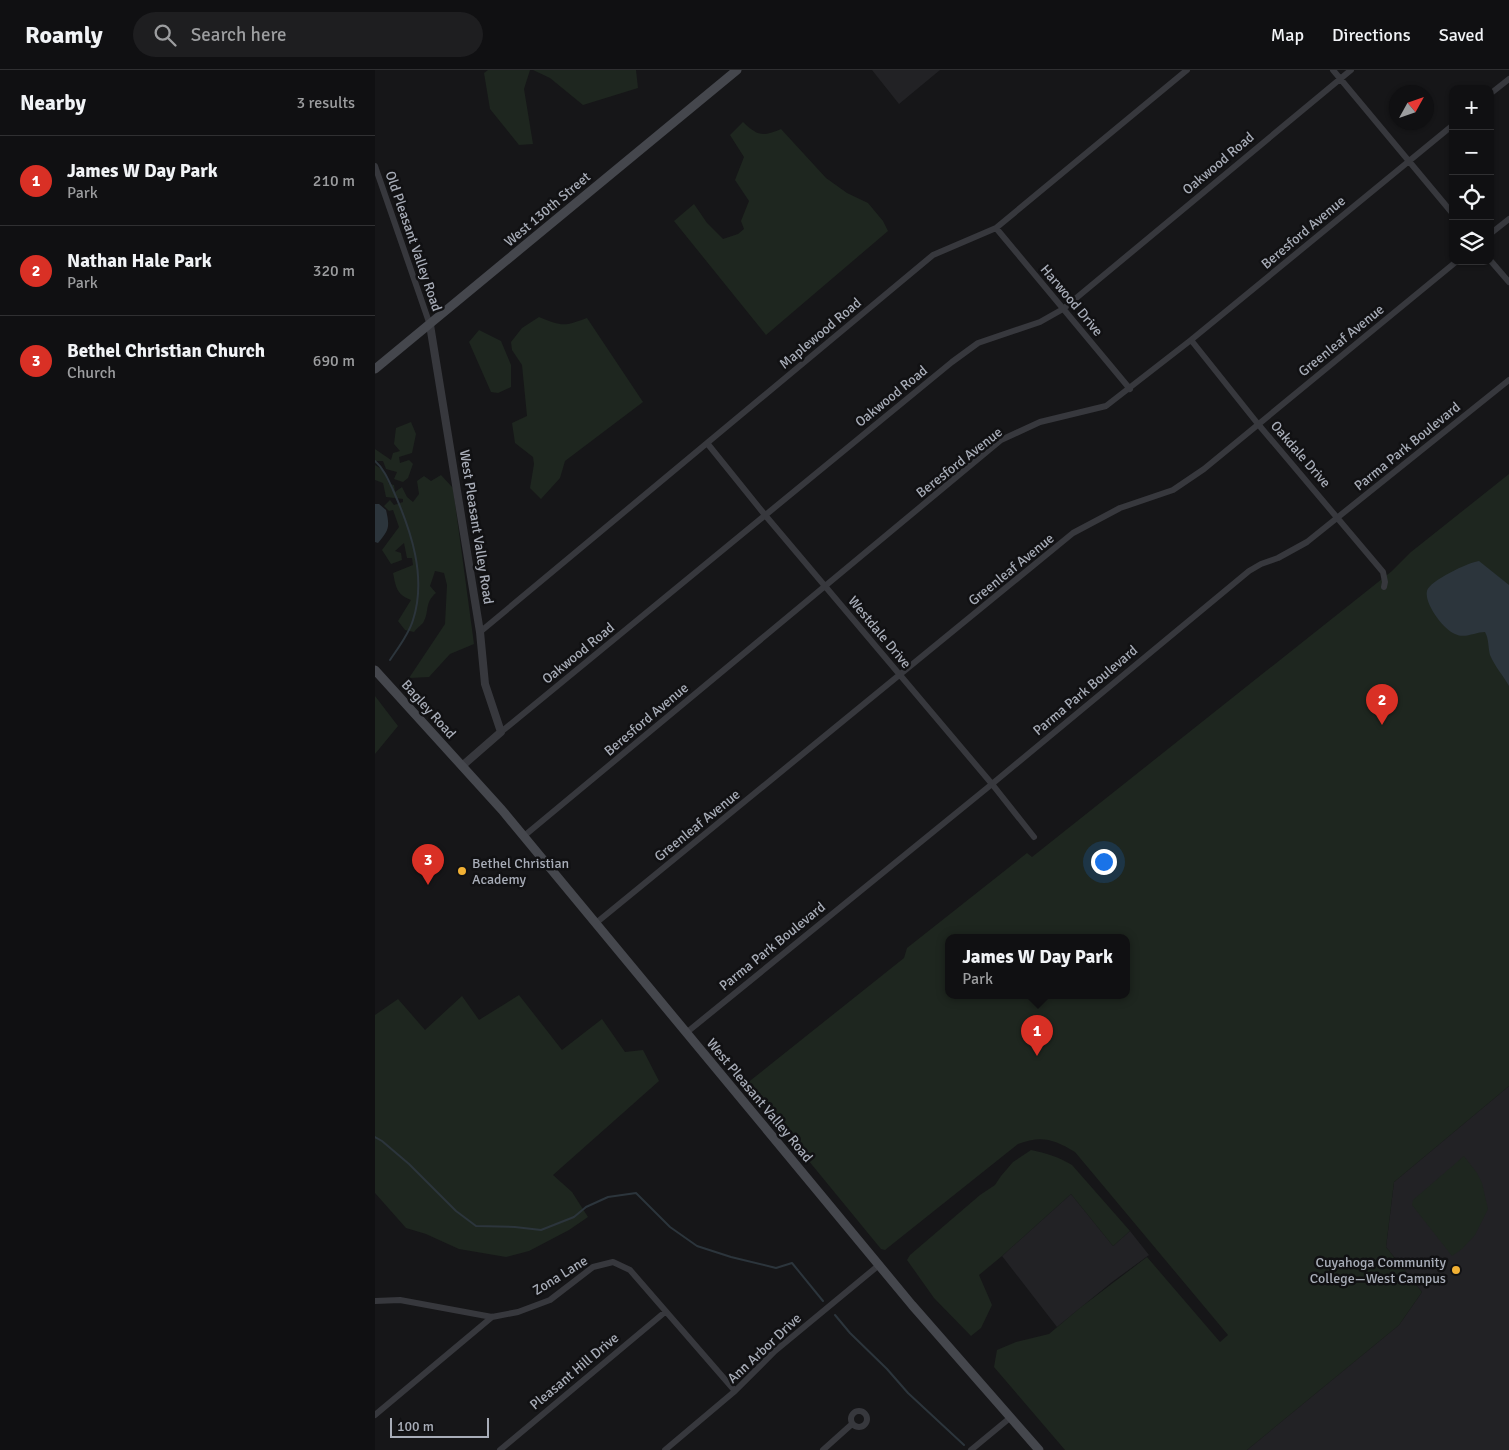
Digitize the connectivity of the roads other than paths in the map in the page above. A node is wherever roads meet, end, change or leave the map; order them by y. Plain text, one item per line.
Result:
1 (737, 70) edge
2 (1187, 70) edge
3 (1333, 70) edge
4 (1351, 70) edge
5 (1340, 79) junction
6 (1509, 79) edge
7 (1494, 91) edge
8 (1449, 128) edge
9 (1409, 160) junction
10 (375, 166) edge
11 (1449, 209) edge
12 (1509, 219) edge
13 (996, 228) junction
14 (1494, 231) edge
15 (1452, 265) edge
16 (1494, 265) edge
17 (1509, 282) edge
18 (1063, 308) junction
19 (430, 324) junction
20 (1191, 340) junction
21 (375, 369) edge
22 (1509, 380) edge
23 (1130, 389) junction
24 (1258, 424) junction
25 (707, 443) junction
26 (765, 515) junction
27 (1339, 518) junction
28 (826, 587) junction
29 (1384, 587) dead end
30 (480, 632) junction
31 (375, 670) edge
32 (901, 675) junction
33 (501, 732) junction
34 (462, 766) junction
35 (991, 784) junction
36 (524, 836) junction
37 (1034, 837) dead end
38 (597, 923) junction
39 (686, 1033) junction
40 (879, 1265) junction
41 (375, 1301) edge
42 (665, 1312) junction
43 (492, 1317) junction
44 (735, 1391) junction
45 (375, 1415) edge
46 (1011, 1417) junction
47 (852, 1424) dead end
48 (500, 1450) edge
49 (665, 1450) edge
50 (823, 1450) edge
51 (971, 1450) edge
52 (1039, 1450) edge

1 - 19 main road, West 130th Street
2 - 13 street, Maplewood Road
3 - 5 street
4 - 5 street, Oakwood Road
5 - 9 street
5 - 18 street, Oakwood Road
6 - 7 street
8 - 9 street, Beresford Avenue
9 - 11 street
9 - 20 street, Beresford Avenue
10 - 19 street, Old Pleasant Valley Road
12 - 14 street
13 - 18 street, Harwood Drive
13 - 25 street, Maplewood Road
15 - 24 street, Greenleaf Avenue
16 - 17 street
18 - 23 street, Harwood Drive
18 - 26 street, Oakwood Road
19 - 21 main road, West 130th Street
19 - 30 street, West Pleasant Valley Road
20 - 23 street, Beresford Avenue
20 - 24 street, Oakdale Drive
22 - 27 street, Parma Park Boulevard
23 - 28 street, Beresford Avenue
24 - 27 street, Oakdale Drive
24 - 32 street, Greenleaf Avenue
25 - 26 street, Westdale Drive
25 - 30 street, Maplewood Road
26 - 28 street, Westdale Drive
26 - 33 street, Oakwood Road
27 - 29 street, Oakdale Drive
27 - 35 street, Parma Park Boulevard
28 - 32 street, Westdale Drive
28 - 36 street, Beresford Avenue
30 - 33 street, West Pleasant Valley Road
31 - 34 main road, Bagley Road
32 - 35 street, Westdale Drive
32 - 38 street, Greenleaf Avenue
33 - 34 street, Oakwood Road
34 - 36 main road, West Pleasant Valley Road
35 - 37 street, Westdale Drive
35 - 39 street, Parma Park Boulevard
36 - 38 main road, West Pleasant Valley Road
38 - 39 main road, West Pleasant Valley Road
39 - 40 main road, West Pleasant Valley Road
40 - 44 street, Ann Arbor Drive
40 - 46 main road, West Pleasant Valley Road
41 - 43 street, Zona Lane
42 - 43 street, Zona Lane
42 - 44 street, Zona Lane
42 - 48 street, Pleasant Hill Drive
43 - 45 street
44 - 49 street, Ann Arbor Drive
46 - 51 street
46 - 52 main road, West Pleasant Valley Road
47 - 50 street

